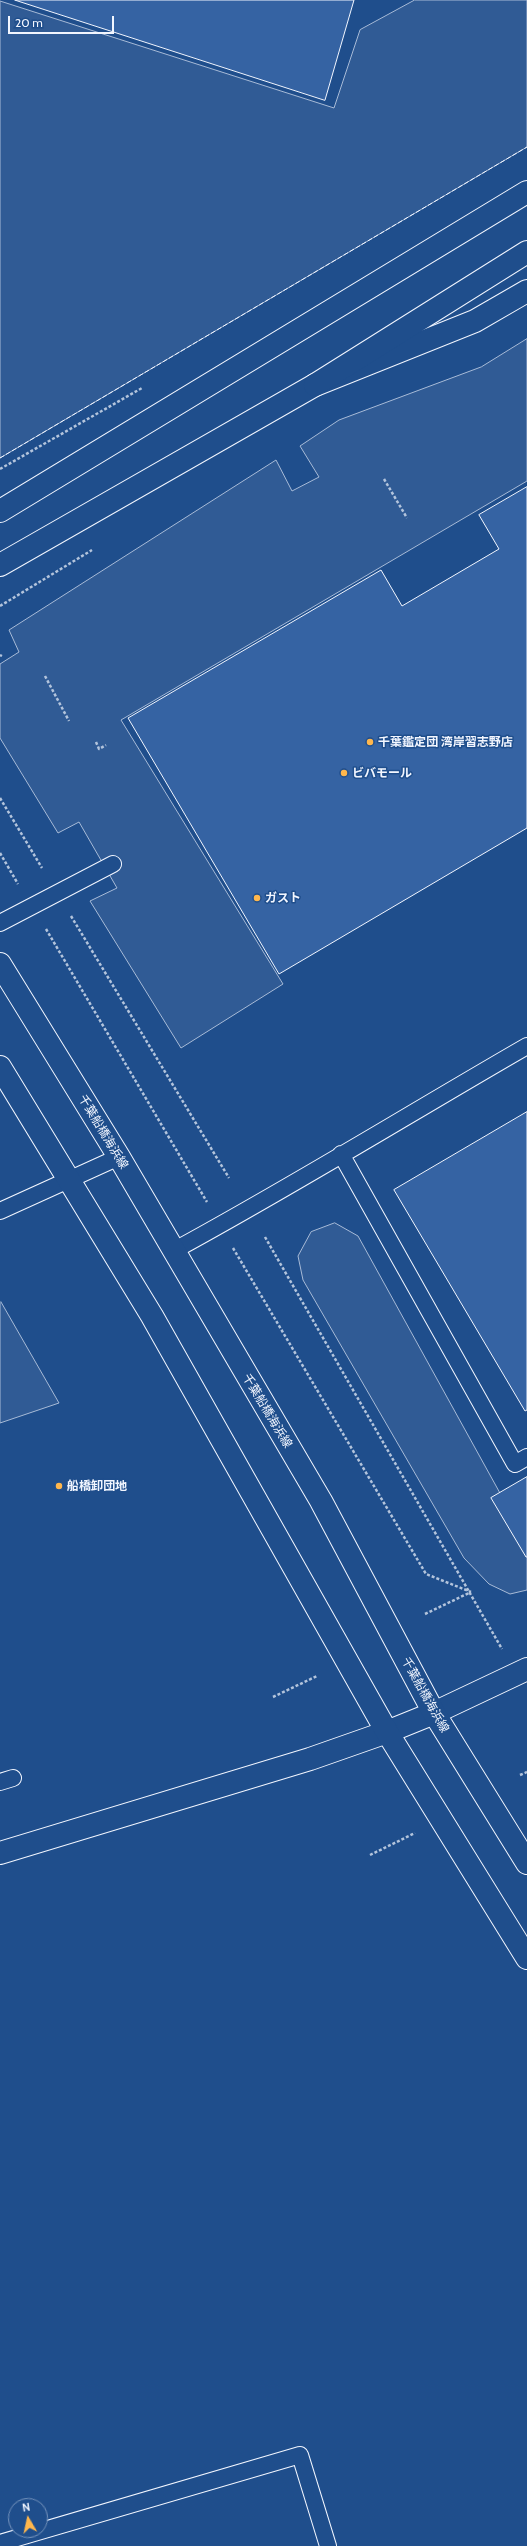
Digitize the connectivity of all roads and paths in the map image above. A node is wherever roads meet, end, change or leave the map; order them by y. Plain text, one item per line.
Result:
1 (527, 192) edge
2 (527, 252) edge
3 (527, 291) edge
4 (315, 385) junction
5 (384, 479) dead end
6 (0, 511) edge
7 (407, 518) dead end
8 (95, 548) dead end
9 (0, 565) edge
10 (0, 606) edge
11 (45, 676) dead end
12 (69, 721) dead end
13 (96, 742) dead end
14 (106, 745) dead end
15 (0, 798) edge
16 (0, 853) edge
17 (113, 864) dead end
18 (42, 868) dead end
19 (18, 884) dead end
20 (71, 915) dead end
21 (0, 923) edge
22 (47, 930) dead end
23 (0, 964) edge
24 (527, 1046) edge
25 (0, 1067) edge
26 (340, 1154) junction
27 (119, 1157) junction
28 (228, 1178) dead end
29 (70, 1181) junction
30 (205, 1199) dead end
31 (0, 1211) edge
32 (265, 1237) dead end
33 (174, 1251) junction
34 (240, 1259) dead end
35 (527, 1456) edge
36 (471, 1592) junction
37 (425, 1614) dead end
38 (502, 1649) dead end
39 (527, 1669) edge
40 (317, 1676) dead end
41 (273, 1697) dead end
42 (434, 1713) junction
43 (387, 1732) junction
44 (527, 1772) edge
45 (520, 1775) dead end
46 (418, 1832) dead end
47 (0, 1853) edge
48 (370, 1855) dead end
49 (527, 1864) edge
50 (527, 1958) edge
51 (0, 2543) edge
52 (328, 2546) edge

1 - 6 main road
2 - 4 main road
3 - 4 main road
4 - 9 main road
5 - 7 path
8 - 10 path
11 - 12 path
13 - 14 path
15 - 18 path
16 - 19 path
17 - 21 lane
20 - 28 path
22 - 30 path
23 - 27 main road, 千葉船橋海浜線
24 - 26 lane
25 - 29 main road
26 - 33 lane
26 - 35 lane
27 - 29 lane
27 - 33 main road, 千葉船橋海浜線
29 - 31 lane
29 - 43 main road
32 - 36 path
33 - 42 main road, 千葉船橋海浜線
34 - 36 path
36 - 37 path
36 - 38 path
39 - 42 main road
40 - 41 path
42 - 43 main road
42 - 49 main road, 千葉船橋海浜線
43 - 47 main road
43 - 50 main road
44 - 45 path
46 - 48 path
51 - 52 lane

